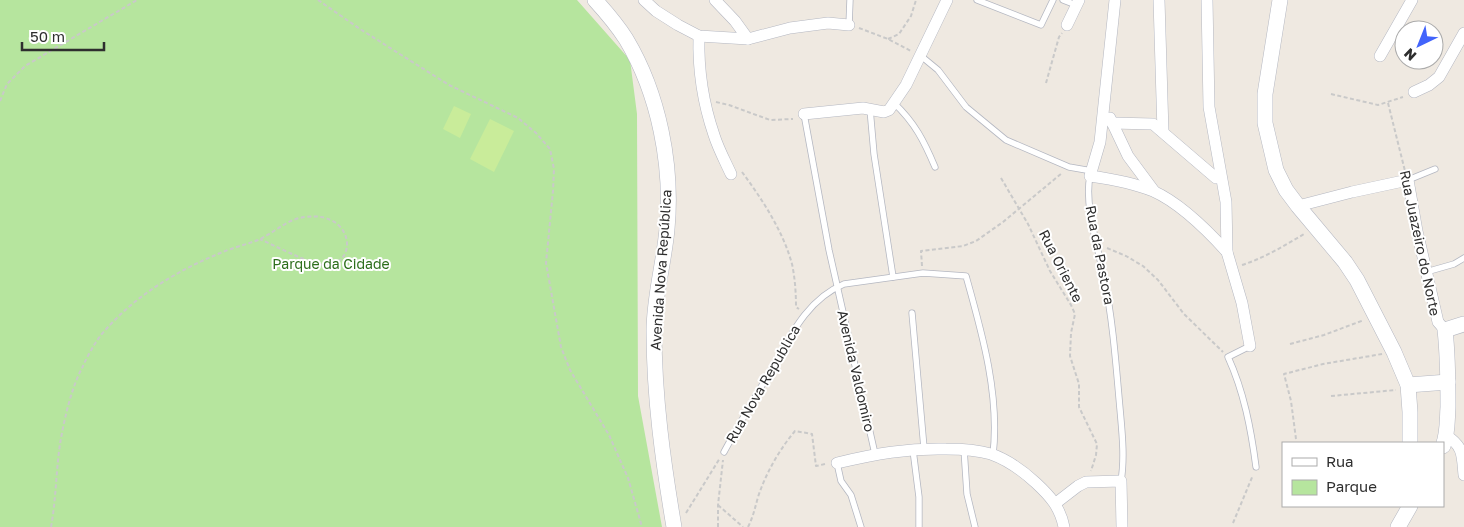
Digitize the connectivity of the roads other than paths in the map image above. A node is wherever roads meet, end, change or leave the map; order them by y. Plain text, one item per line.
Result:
1 (595, 0) edge
2 (644, 0) edge
3 (715, 0) edge
4 (850, 0) edge
5 (947, 0) edge
6 (977, 0) edge
7 (1053, 0) edge
8 (1063, 0) edge
9 (1115, 0) edge
10 (1159, 0) edge
11 (1207, 0) edge
12 (1280, 0) edge
13 (1412, 0) edge
14 (1077, 2) edge
15 (849, 25) joint
16 (1067, 25) road end
17 (1464, 33) edge
18 (699, 36) junction
19 (748, 40) junction
20 (921, 56) junction
21 (1380, 56) dead end
22 (1414, 92) road end
23 (1104, 100) junction
24 (894, 103) junction
25 (870, 109) junction
26 (805, 116) joint
27 (1112, 123) junction
28 (1163, 132) junction
29 (935, 167) dead end
30 (1434, 169) dead end
31 (734, 170) road end
32 (1091, 174) junction
33 (1219, 180) junction
34 (1408, 180) junction
35 (1154, 191) junction
36 (1298, 206) junction
37 (1227, 252) junction
38 (1464, 258) edge
39 (1426, 272) junction
40 (893, 276) junction
41 (836, 287) junction
42 (912, 313) dead end
43 (1464, 324) edge
44 (1445, 330) junction
45 (1250, 346) joint
46 (1448, 382) junction
47 (1408, 387) junction
48 (1445, 441) edge
49 (1410, 442) edge
50 (918, 449) junction
51 (964, 449) junction
52 (724, 452) road end
53 (875, 454) junction
54 (992, 455) junction
55 (836, 462) joint
56 (1256, 467) road end
57 (1464, 475) edge
58 (1121, 481) junction
59 (1056, 503) junction
60 (1407, 508) edge
61 (678, 523) edge
62 (861, 527) edge
63 (920, 527) edge
64 (975, 527) edge
65 (1064, 527) edge
66 (1122, 527) edge
67 (1398, 527) edge

1 - 61 street, Avenida Nova República
2 - 18 street
3 - 19 street
4 - 15 lane
5 - 20 street
6 - 7 lane
8 - 14 lane
9 - 23 street, Rua da Pastora
10 - 28 street
11 - 33 street
12 - 36 street
13 - 21 street
14 - 16 street
15 - 19 street
17 - 22 street
18 - 19 street
18 - 31 street
20 - 24 street
20 - 32 lane
23 - 27 street
23 - 32 street, Rua da Pastora
24 - 25 street
24 - 29 lane
25 - 26 street
25 - 40 lane
26 - 41 lane, Avenida Valdomiro
27 - 28 street
27 - 35 street
28 - 33 street
30 - 34 lane
32 - 35 street
32 - 58 lane, Rua da Pastora
33 - 37 street
34 - 36 street
34 - 39 street, Rua Juazeiro do Norte
35 - 37 street
36 - 47 street
37 - 45 street
38 - 39 lane
39 - 44 street, Rua Juazeiro do Norte
40 - 41 lane
40 - 54 lane
41 - 52 lane, Rua Nova Republica
41 - 53 lane, Avenida Valdomiro
42 - 50 lane
43 - 44 street
44 - 46 street, Rua Juazeiro do Norte
45 - 56 lane
46 - 47 street
46 - 48 street, Rua Juazeiro do Norte
47 - 49 street
48 - 57 street
50 - 51 street
50 - 53 street
50 - 63 lane
51 - 54 street
51 - 64 lane
53 - 55 street
54 - 59 street
55 - 62 lane
58 - 59 street
58 - 66 street
59 - 65 street
60 - 67 street

